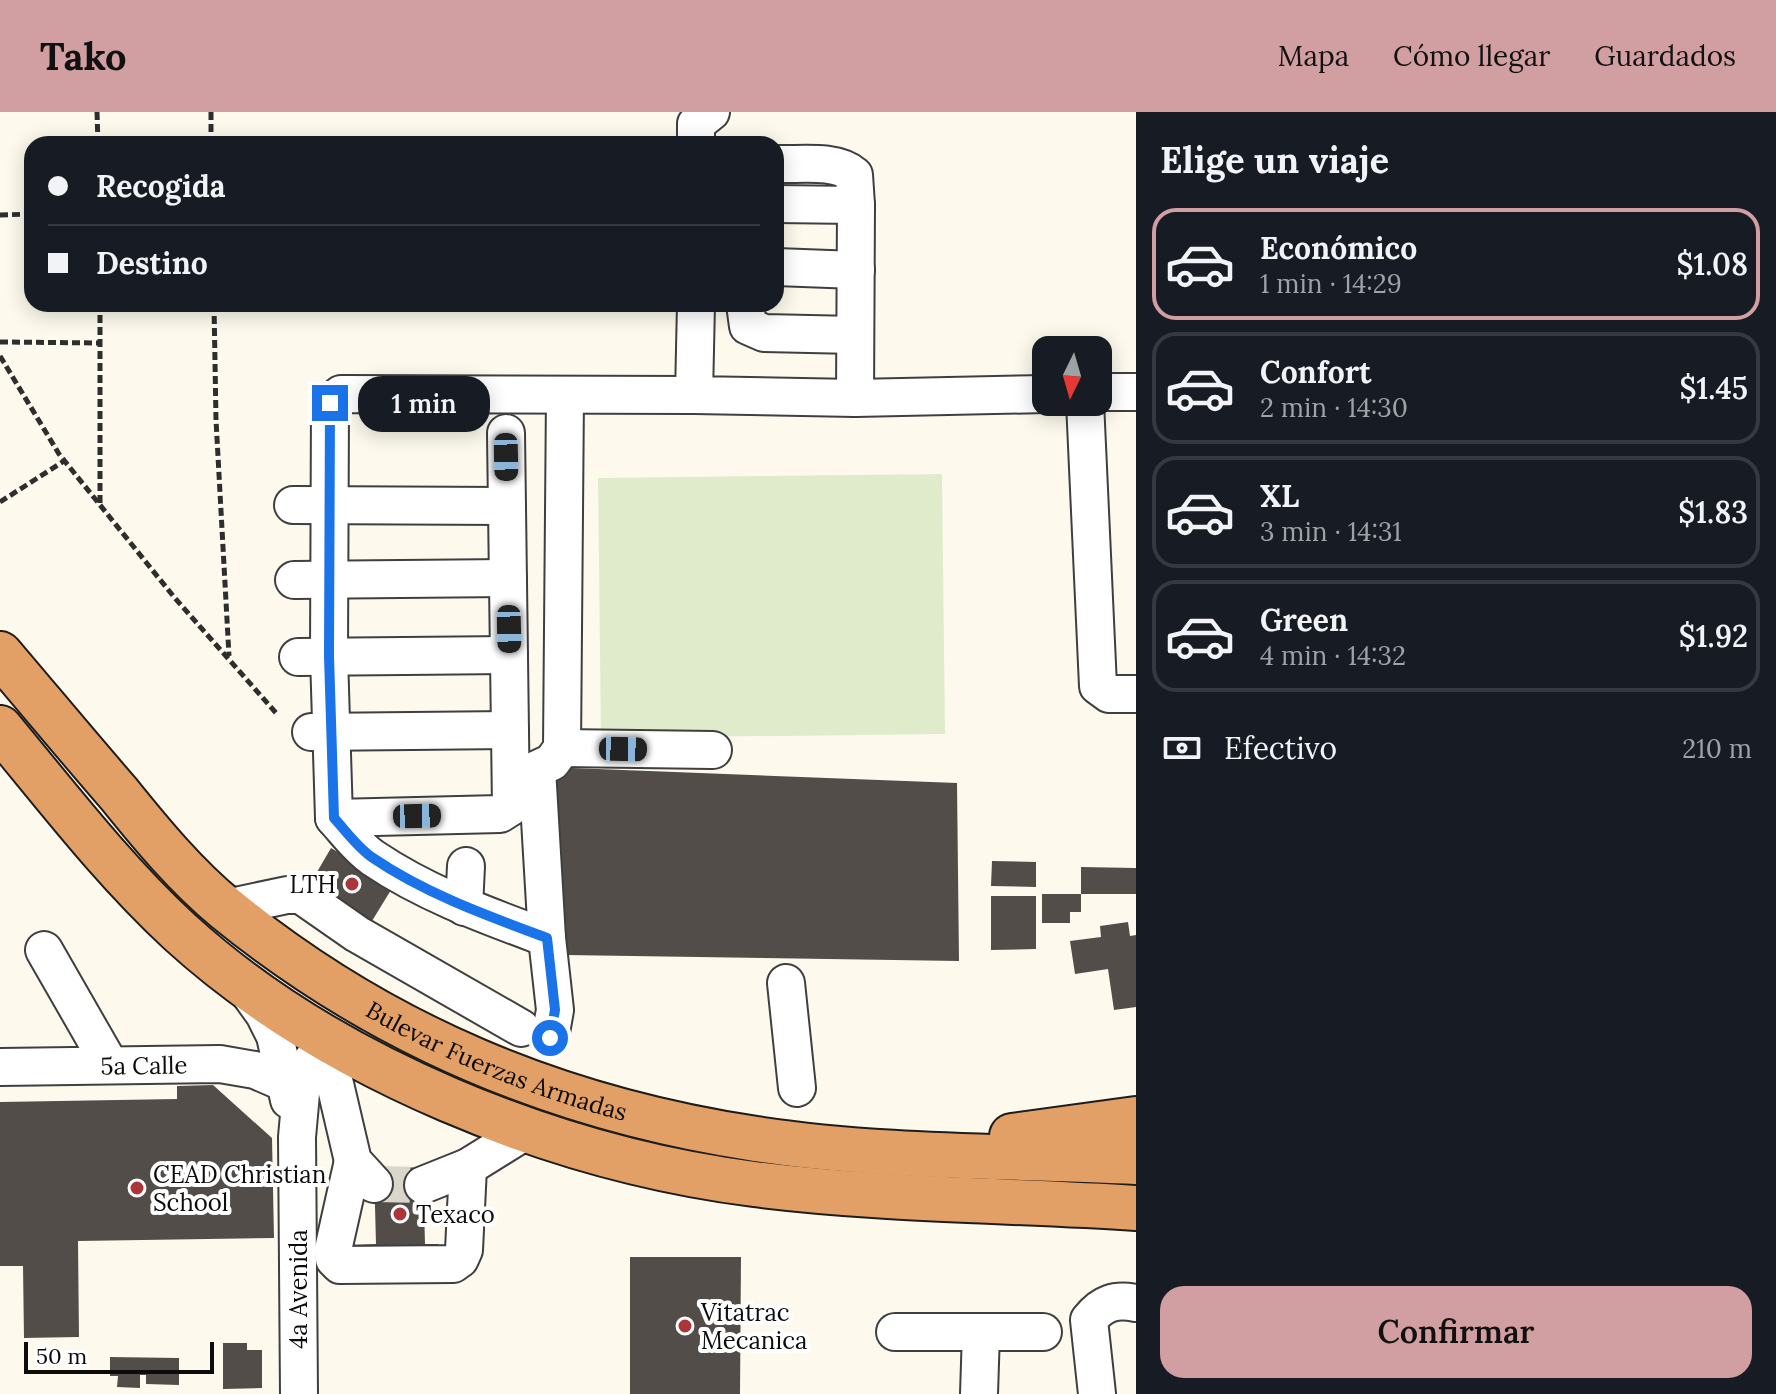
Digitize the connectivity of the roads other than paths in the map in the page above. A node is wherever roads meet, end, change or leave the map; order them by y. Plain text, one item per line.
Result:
1 (710, 112) edge
2 (696, 136) edge
3 (784, 164) edge
4 (784, 204) edge
5 (856, 205) junction
6 (784, 267) edge
7 (856, 270) junction
8 (696, 312) edge
9 (746, 312) edge
10 (855, 335) junction
11 (1112, 392) edge
12 (1136, 392) edge
13 (1032, 394) edge
14 (565, 395) junction
15 (694, 395) junction
16 (855, 398) junction
17 (1086, 416) edge
18 (506, 433) dead end
19 (293, 505) dead end
20 (330, 505) junction
21 (507, 506) junction
22 (508, 578) junction
23 (294, 580) dead end
24 (330, 581) junction
25 (0, 654) edge
26 (509, 655) junction
27 (314, 656) junction
28 (1136, 694) edge
29 (0, 728) edge
30 (510, 730) junction
31 (322, 732) junction
32 (562, 748) junction
33 (713, 750) dead end
34 (334, 818) junction
35 (466, 866) dead end
36 (464, 907) junction
37 (226, 908) junction
38 (357, 934) junction
39 (547, 938) junction
40 (44, 950) dead end
41 (314, 972) junction
42 (241, 982) junction
43 (786, 983) dead end
44 (328, 1054) junction
45 (110, 1065) junction
46 (379, 1065) junction
47 (0, 1067) edge
48 (285, 1083) junction
49 (797, 1088) dead end
50 (1136, 1119) edge
51 (526, 1131) junction
52 (297, 1137) junction
53 (898, 1152) junction
54 (1136, 1162) edge
55 (468, 1167) junction
56 (423, 1185) tunnel mouth
57 (1061, 1203) junction
58 (298, 1208) junction
59 (1136, 1208) edge
60 (342, 1210) junction
61 (1136, 1222) edge
62 (1136, 1303) edge
63 (895, 1332) dead end
64 (981, 1332) junction
65 (1043, 1332) dead end
66 (299, 1394) edge
67 (979, 1394) edge
68 (1097, 1394) edge

1 - 2 street
3 - 5 street
4 - 5 street
5 - 7 street
6 - 7 street
7 - 10 street
8 - 15 street
9 - 10 street
10 - 16 street
11 - 12 street
13 - 16 street
14 - 15 street
14 - 20 street
14 - 32 street
15 - 16 street
17 - 28 street
18 - 21 street
19 - 20 street
20 - 21 street
20 - 24 street
21 - 22 street
22 - 24 street
22 - 26 street
23 - 24 street
24 - 27 street
25 - 37 highway, Bulevar Fuerzas Armadas
26 - 27 street
26 - 30 street
27 - 31 street
29 - 42 highway, Bulevar Fuerzas Armadas
30 - 31 street
30 - 34 street
31 - 34 street
32 - 33 street
32 - 39 street
34 - 36 street
35 - 36 street
36 - 39 street
37 - 38 street
37 - 41 highway, Bulevar Fuerzas Armadas
38 - 39 street
38 - 41 street
40 - 45 street
41 - 53 highway, Bulevar Fuerzas Armadas
42 - 46 highway, Bulevar Fuerzas Armadas
42 - 48 street, 4a Avenida
43 - 49 street
44 - 46 street
44 - 52 street, 4a Avenida
44 - 60 street
45 - 47 street, 5a Calle
45 - 48 street, 5a Calle
46 - 51 highway, Bulevar Fuerzas Armadas
48 - 52 street, 4a Avenida
50 - 53 highway
51 - 55 street
51 - 57 highway, Bulevar Fuerzas Armadas
52 - 58 street, 4a Avenida
53 - 54 highway, Bulevar Fuerzas Armadas
55 - 56 street
55 - 60 street
57 - 59 highway, Bulevar Fuerzas Armadas
57 - 61 highway
58 - 60 street
58 - 66 street, 4a Avenida
62 - 68 street
63 - 64 street
64 - 65 street
64 - 67 street

